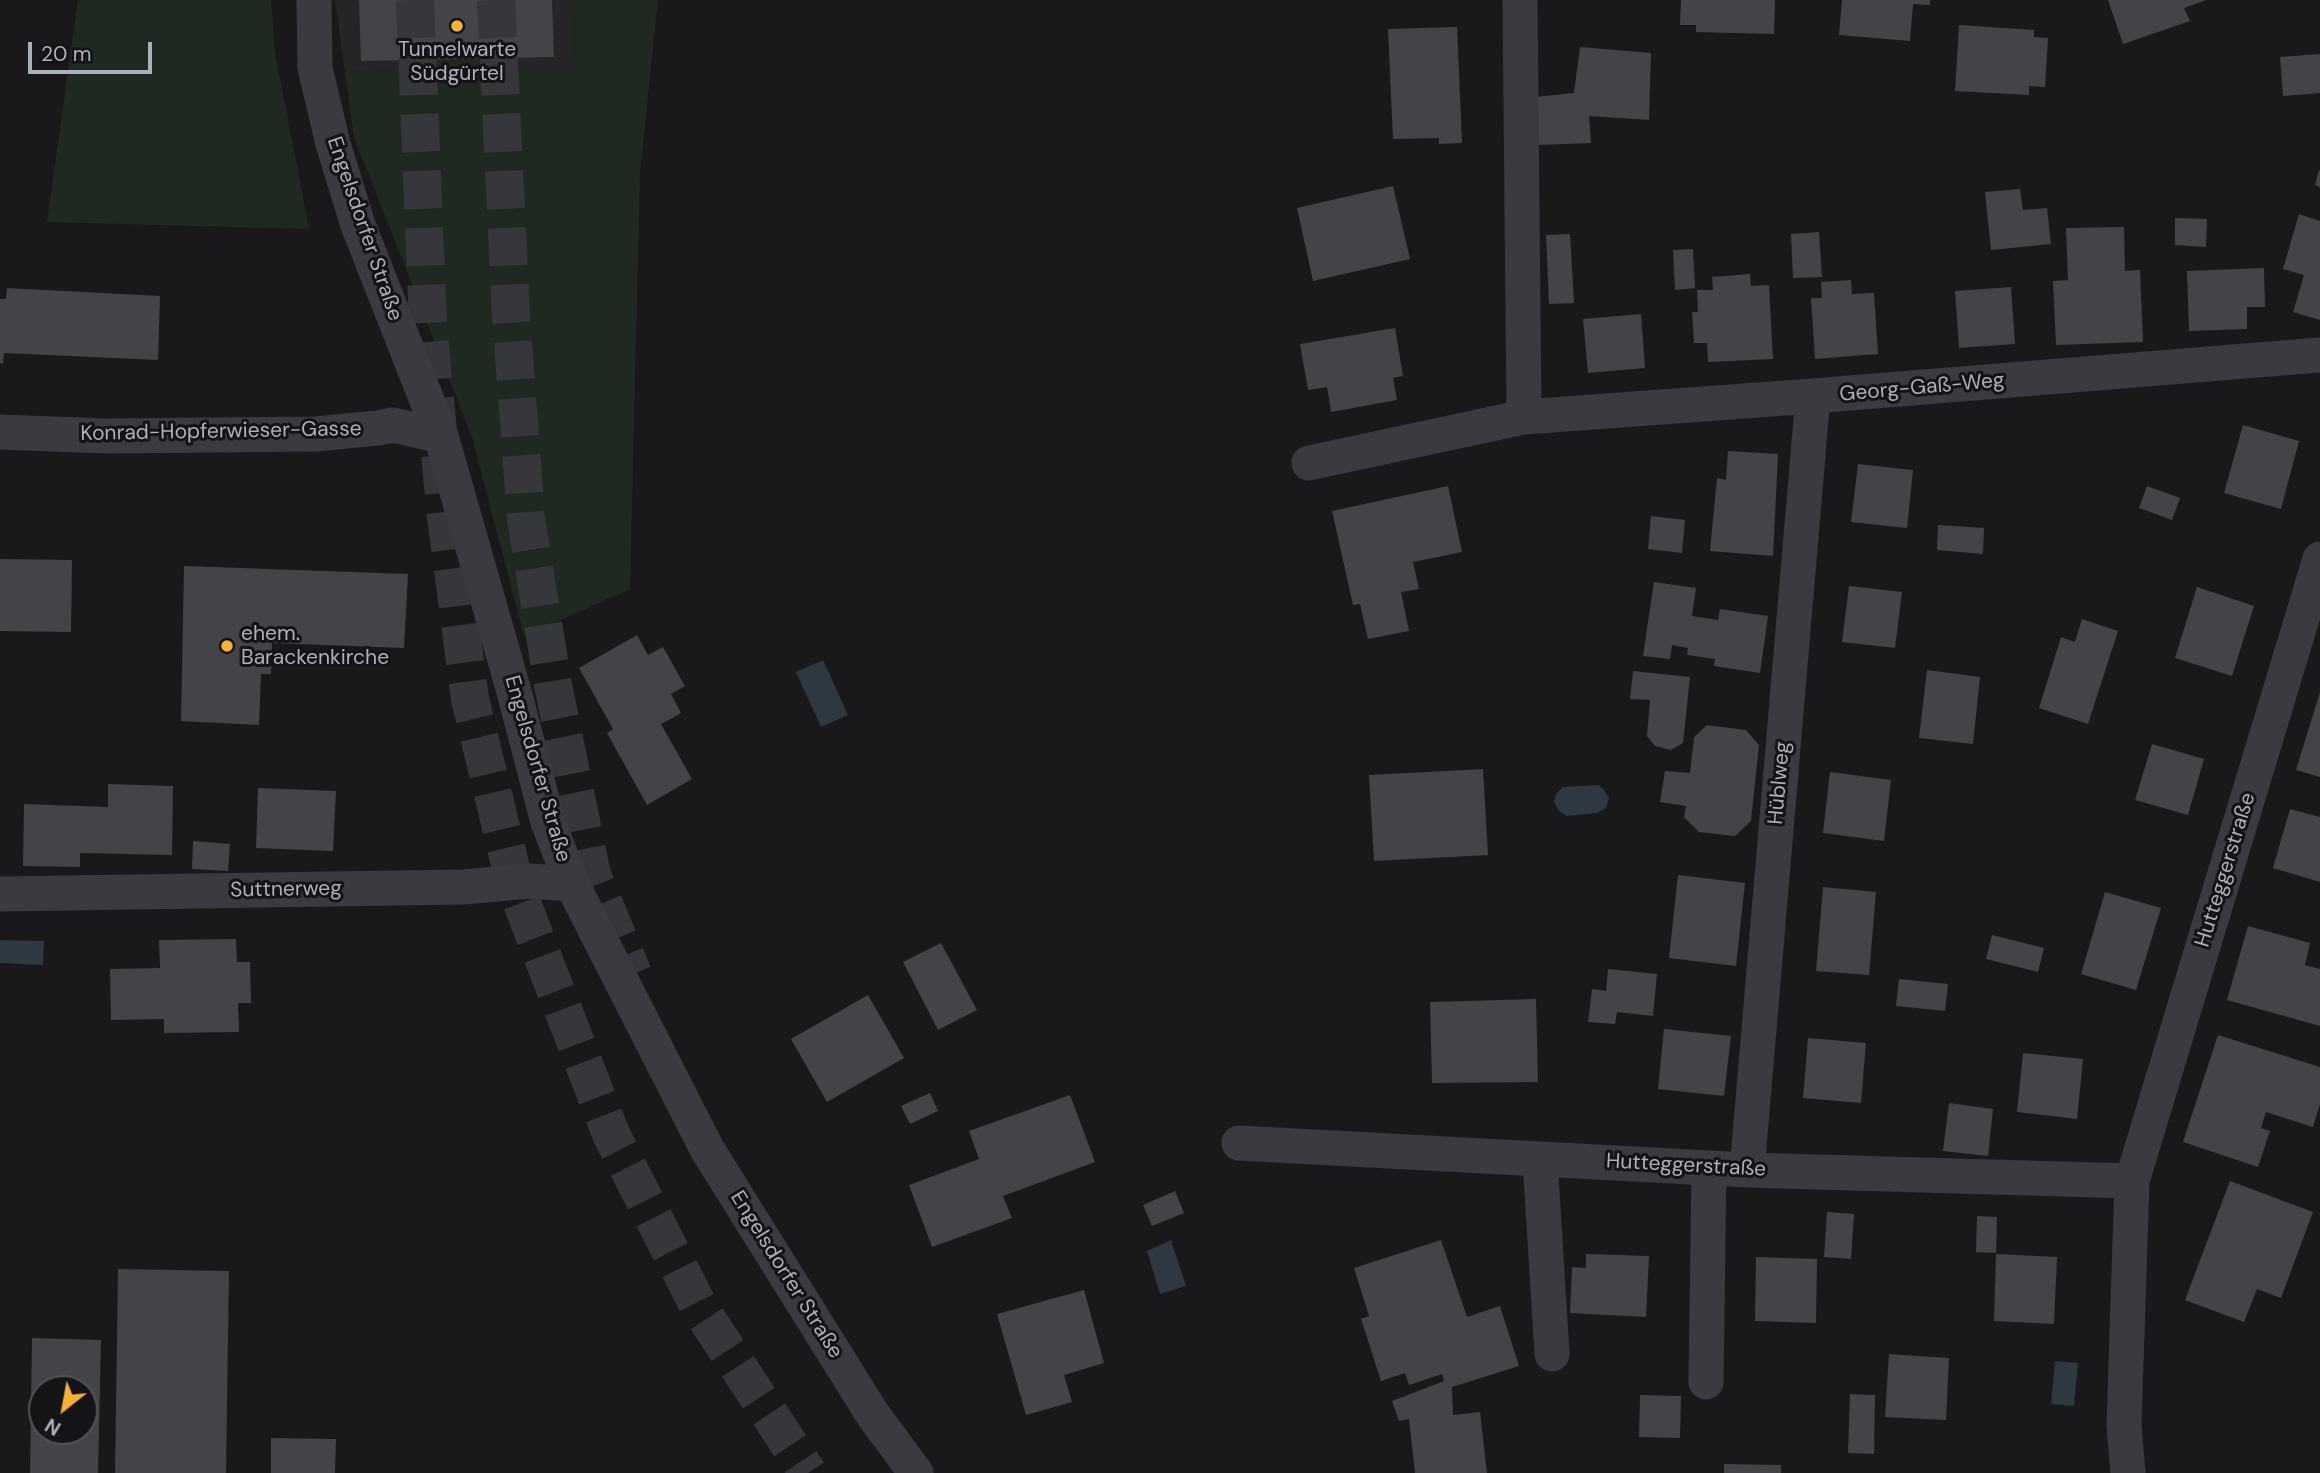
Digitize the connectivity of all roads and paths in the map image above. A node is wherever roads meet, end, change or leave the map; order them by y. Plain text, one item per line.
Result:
1 (314, 0) edge
2 (1520, 0) edge
3 (2320, 355) edge
4 (1813, 396) junction
5 (1524, 417) junction
6 (0, 432) edge
7 (441, 436) junction
8 (1309, 463) dead end
9 (2320, 559) edge
10 (572, 884) junction
11 (0, 894) edge
12 (1239, 1143) dead end
13 (1540, 1159) junction
14 (1709, 1168) junction
15 (1747, 1170) junction
16 (2132, 1181) junction
17 (1552, 1354) dead end
18 (1706, 1382) dead end
19 (916, 1473) edge
20 (2127, 1473) edge

1 - 7 street, Engelsdorfer Straße
2 - 5 street
3 - 4 street, Georg-Gaß-Weg
4 - 5 street, Georg-Gaß-Weg
4 - 15 street, Hüblweg
5 - 8 street, Georg-Gaß-Weg
6 - 7 street, Konrad-Hopferwieser-Gasse
7 - 10 street, Engelsdorfer Straße
9 - 16 street, Hutteggerstraße
10 - 11 street, Suttnerweg
10 - 19 street, Engelsdorfer Straße
12 - 13 street, Hutteggerstraße
13 - 14 street, Hutteggerstraße
13 - 17 street
14 - 15 street, Hutteggerstraße
14 - 18 street
15 - 16 street, Hutteggerstraße
16 - 20 street, Hutteggerstraße

